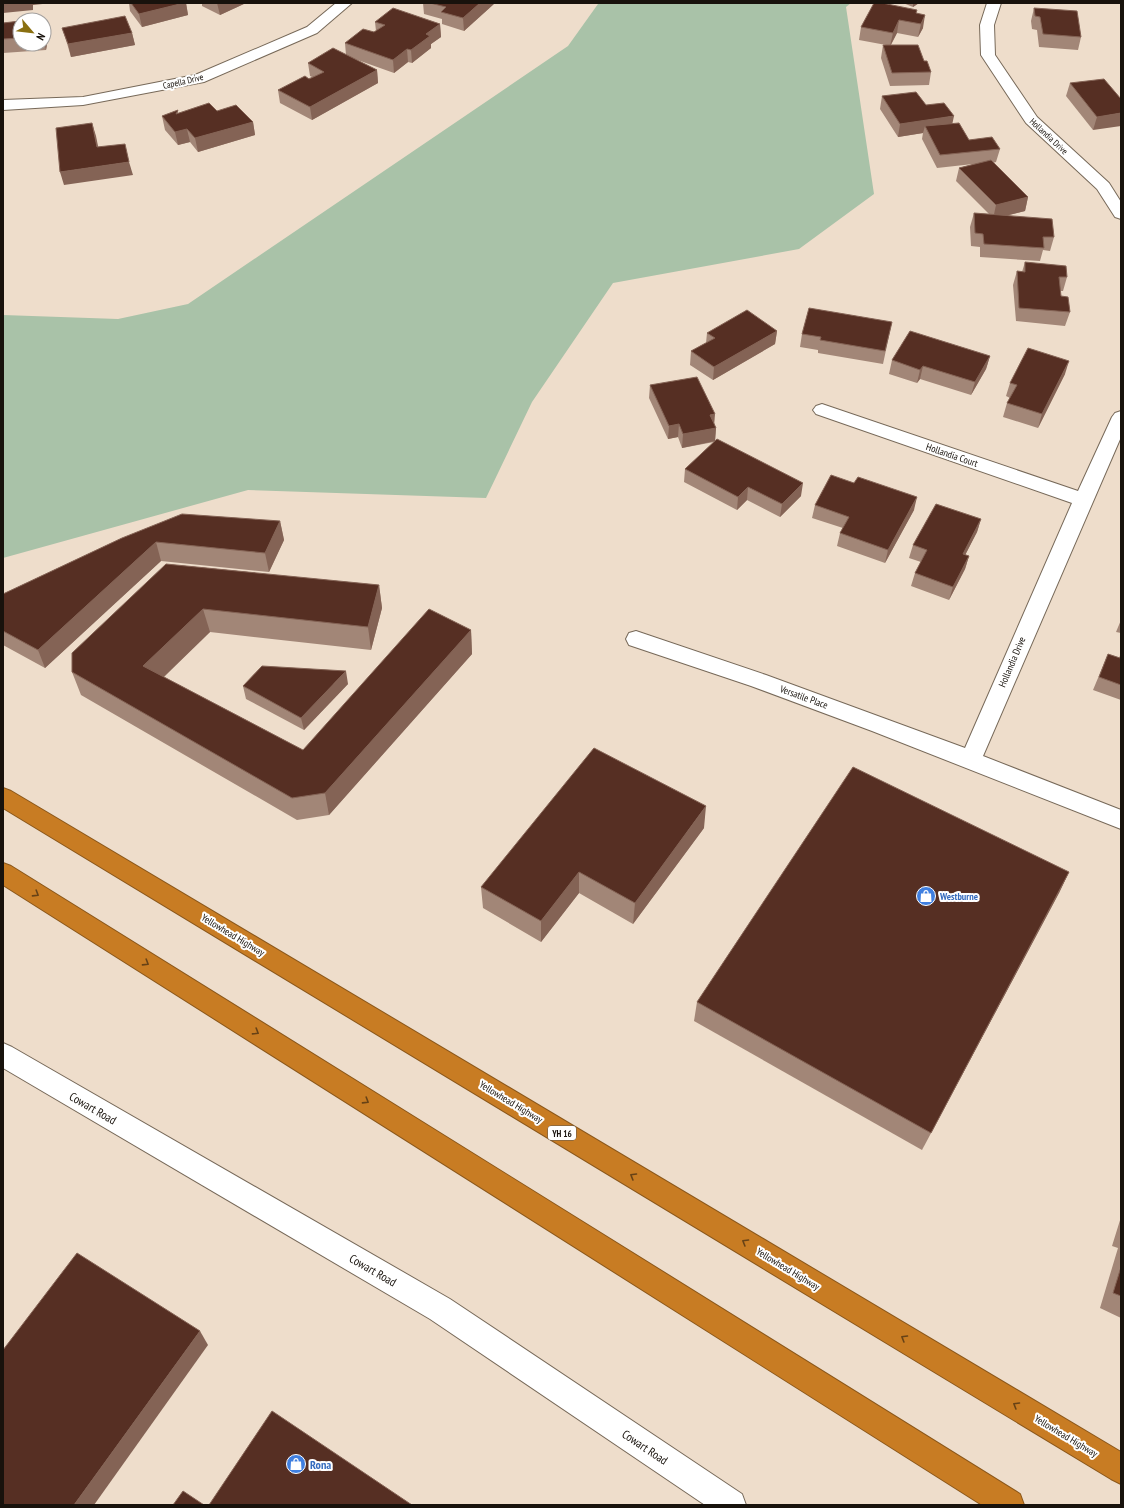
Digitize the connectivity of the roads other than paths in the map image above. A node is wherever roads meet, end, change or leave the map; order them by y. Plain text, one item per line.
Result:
1 (345, 3) edge
2 (994, 3) edge
3 (3, 105) edge
4 (1121, 183) edge
5 (1103, 186) junction
6 (1121, 214) edge
7 (822, 410) dead end
8 (1121, 417) edge
9 (1083, 500) junction
10 (636, 639) dead end
11 (971, 758) junction
12 (3, 797) edge
13 (1121, 820) edge
14 (3, 873) edge
15 (3, 1055) edge
16 (1121, 1468) edge
17 (731, 1505) edge
18 (1009, 1505) edge

1 - 3 street, Capella Drive
2 - 5 street, Hollandia Drive
4 - 5 street
5 - 6 street, Hollandia Drive
7 - 9 street, Hollandia Court
8 - 9 street, Hollandia Drive
9 - 11 street, Hollandia Drive
10 - 11 street, Versatile Place
11 - 13 street
16 -> 12 highway, Yellowhead Highway / YH 16
14 -> 18 highway
15 - 17 street, Cowart Road

